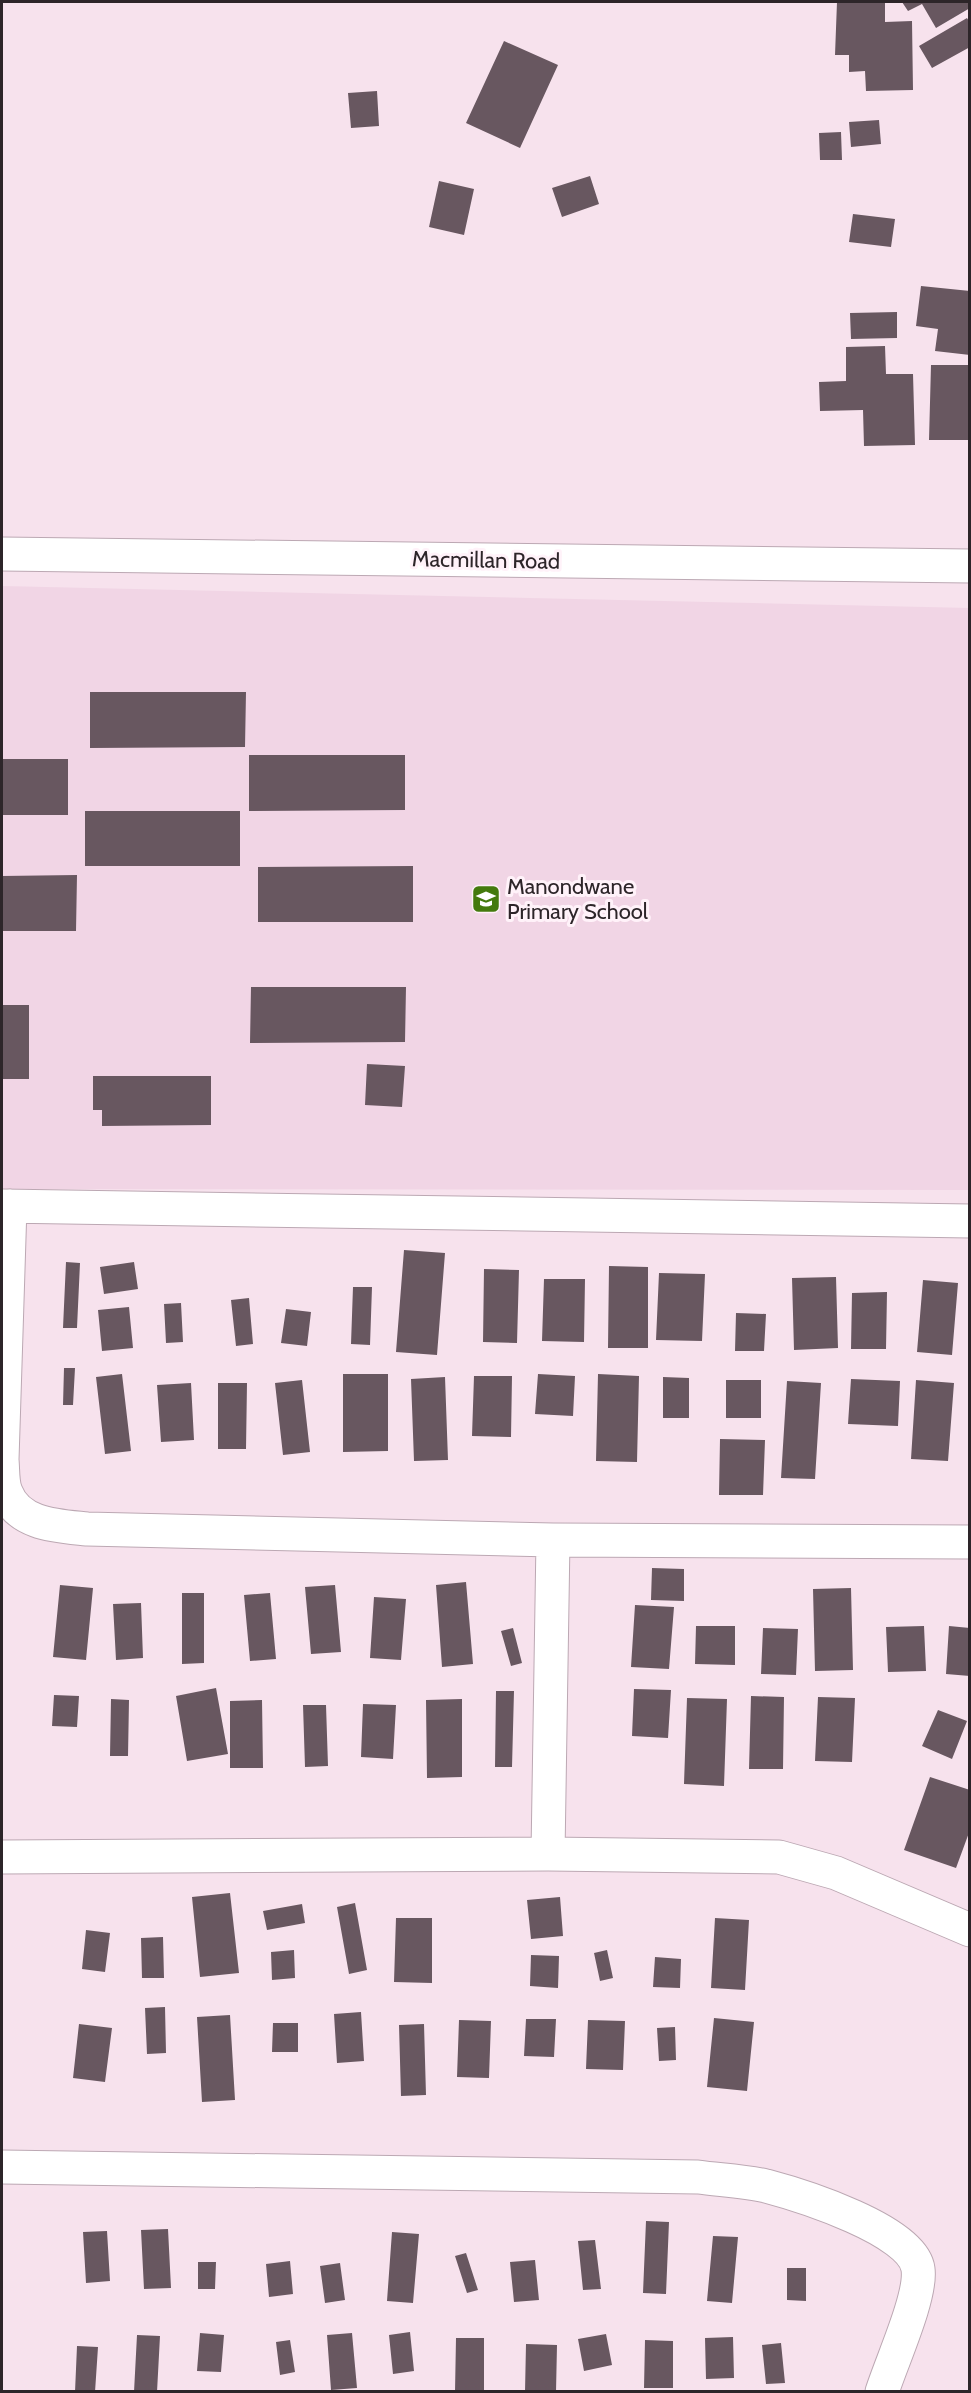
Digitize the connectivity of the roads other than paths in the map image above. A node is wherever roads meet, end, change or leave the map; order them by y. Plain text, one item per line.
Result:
1 (2, 554) edge
2 (969, 566) edge
3 (5, 1206) edge
4 (969, 1221) edge
5 (553, 1540) junction
6 (969, 1542) edge
7 (548, 1854) junction
8 (2, 1857) edge
9 (969, 1930) edge
10 (2, 2167) edge
11 (882, 2391) edge

1 - 2 street, Macmillan Road
3 - 4 street
3 - 5 street
5 - 6 street
5 - 7 street
7 - 8 street
7 - 9 street
10 - 11 street

